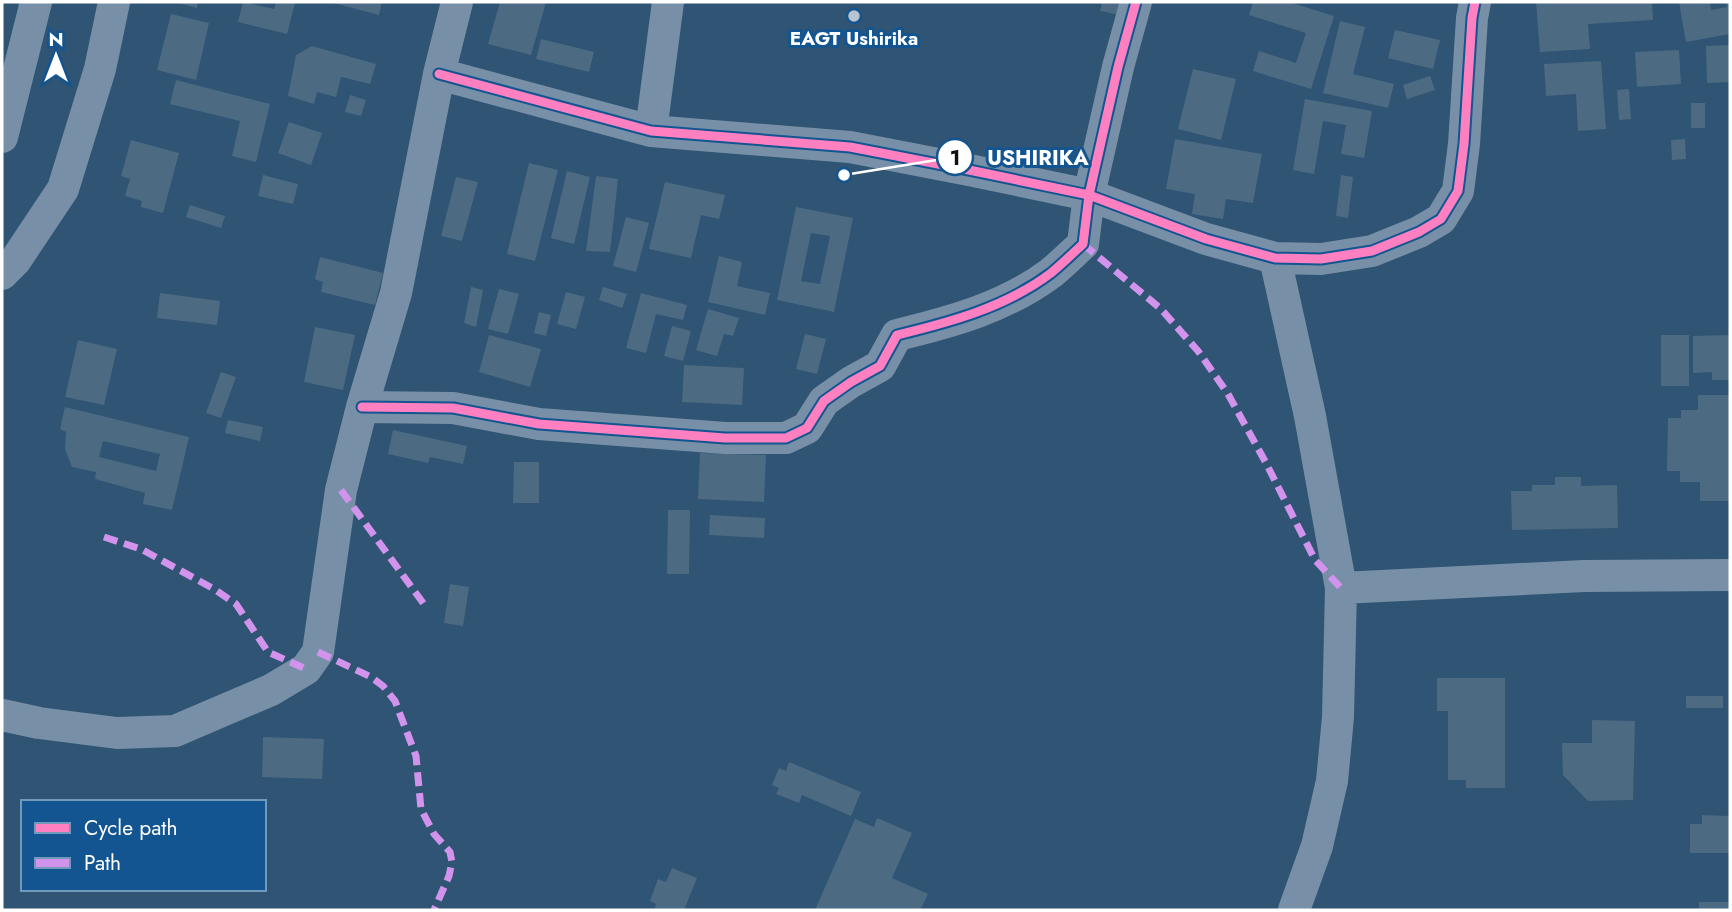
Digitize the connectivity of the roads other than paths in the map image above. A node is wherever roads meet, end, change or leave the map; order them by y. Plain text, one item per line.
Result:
1 (36, 2) edge
2 (114, 2) edge
3 (457, 2) edge
4 (668, 2) edge
5 (1136, 2) edge
6 (1475, 2) edge
7 (439, 74) junction
8 (651, 131) junction
9 (2, 137) edge
10 (1089, 195) junction
11 (1275, 258) junction
12 (2, 274) edge
13 (362, 407) junction
14 (1730, 575) edge
15 (1342, 587) junction
16 (2, 715) edge
17 (1294, 910) edge

1 - 9 street
2 - 12 street
3 - 7 street
4 - 8 street
5 - 10 street
6 - 11 street
7 - 8 street
7 - 13 street
8 - 10 street
10 - 11 street
10 - 13 street
11 - 15 street
13 - 16 street
14 - 15 street
15 - 17 street

